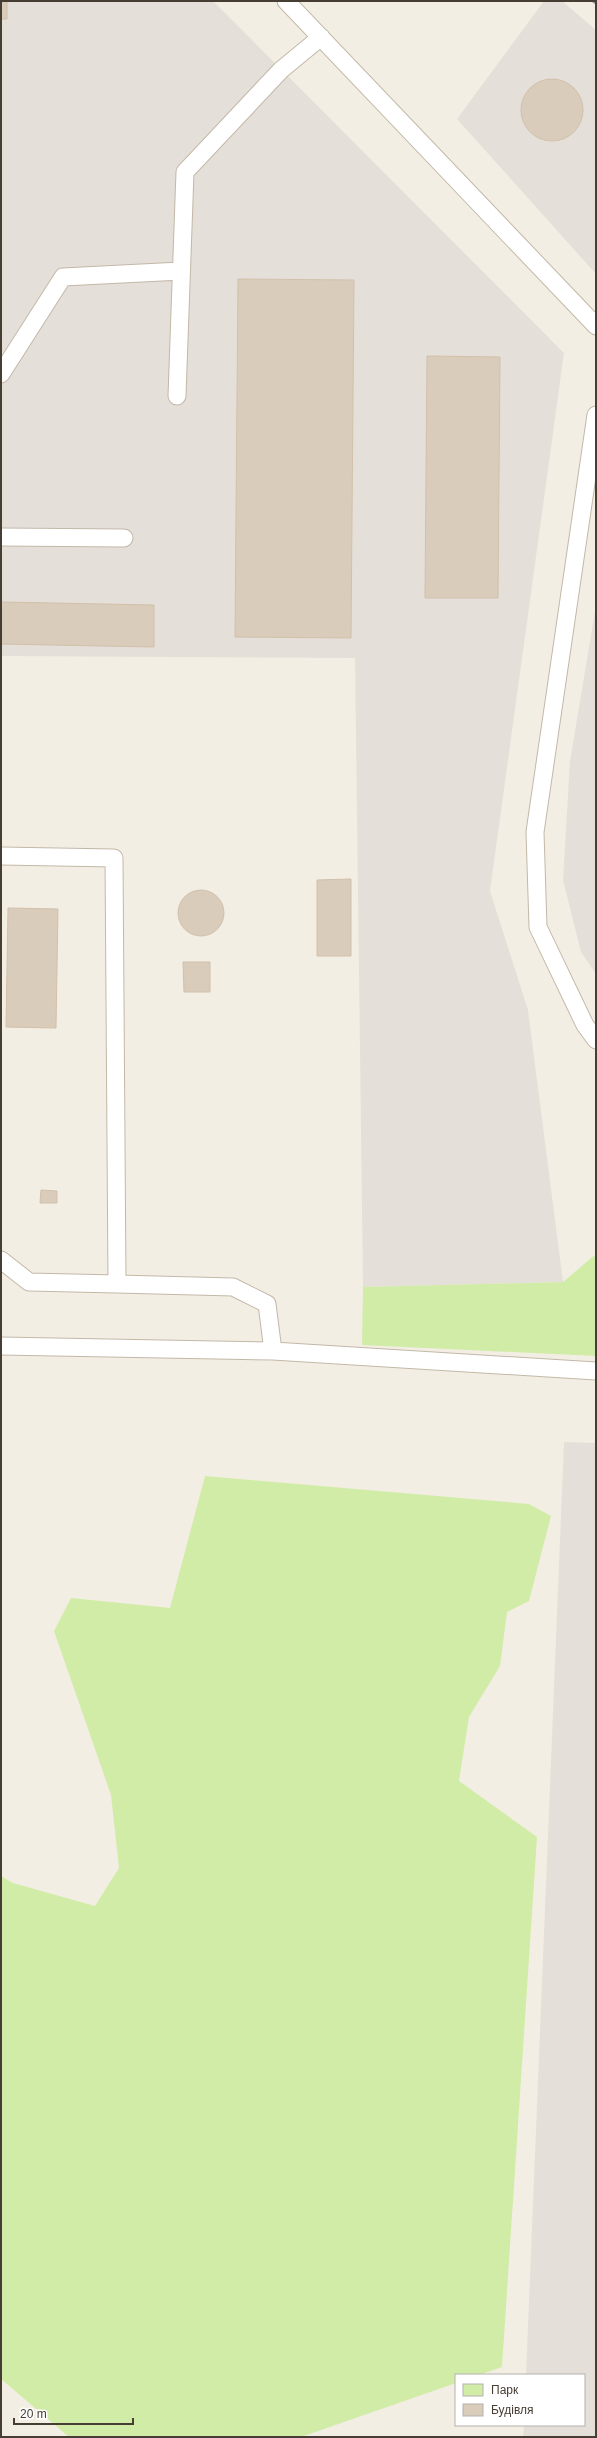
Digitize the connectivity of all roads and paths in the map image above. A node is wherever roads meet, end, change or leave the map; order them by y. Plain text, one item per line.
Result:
1 (286, 1) edge
2 (321, 37) junction
3 (181, 271) junction
4 (596, 326) edge
5 (1, 374) edge
6 (177, 396) dead end
7 (596, 415) edge
8 (1, 537) edge
9 (124, 538) dead end
10 (1, 856) edge
11 (596, 1040) edge
12 (1, 1260) edge
13 (116, 1284) junction
14 (1, 1346) edge
15 (273, 1351) junction
16 (596, 1371) edge

1 - 2 lane
2 - 3 lane
2 - 4 lane
3 - 5 lane
3 - 6 lane
7 - 11 lane
8 - 9 lane
10 - 13 lane
12 - 13 lane
13 - 15 lane
14 - 15 lane
15 - 16 lane

